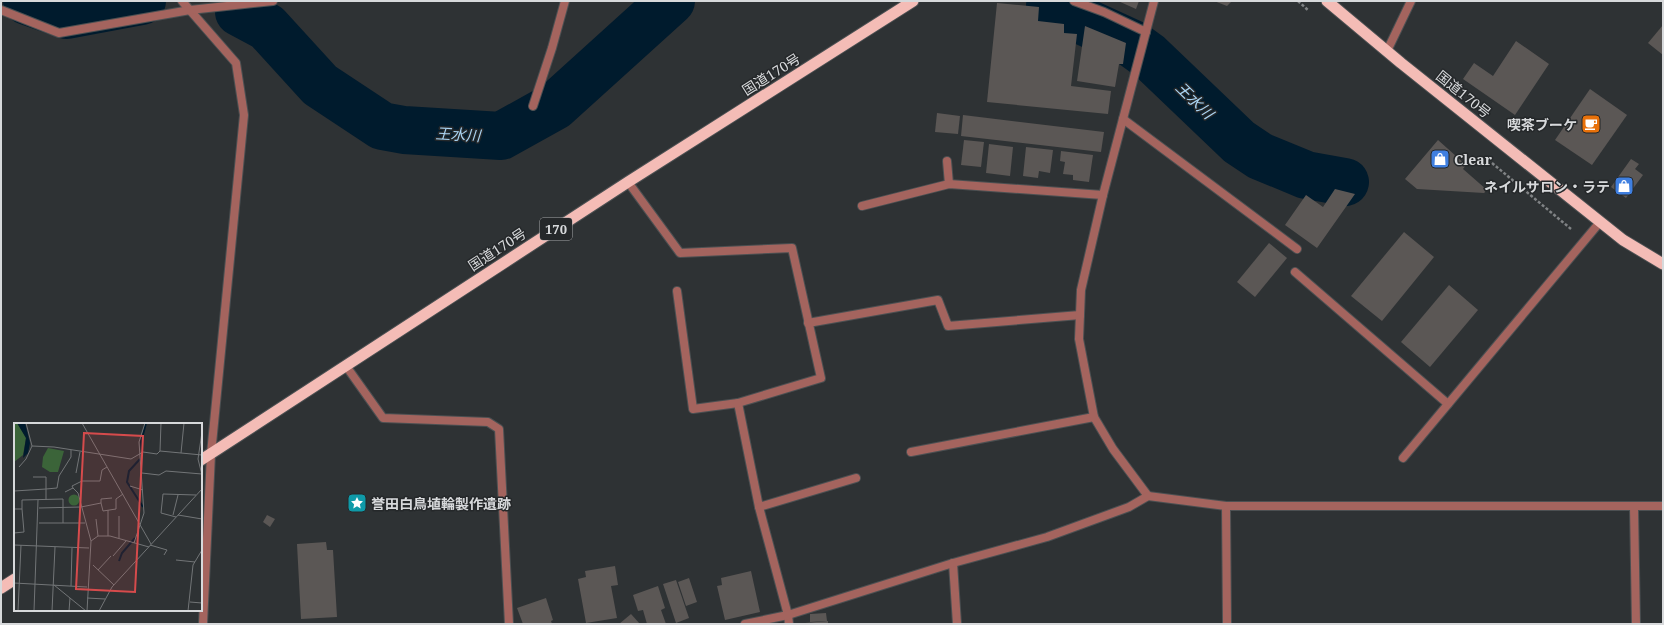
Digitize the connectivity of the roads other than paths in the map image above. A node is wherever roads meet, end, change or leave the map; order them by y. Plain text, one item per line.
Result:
1 (182, 1) edge
2 (273, 1) edge
3 (565, 1) edge
4 (913, 1) edge
5 (1074, 1) edge
6 (1154, 1) edge
7 (1327, 1) edge
8 (1411, 1) edge
9 (1, 10) edge
10 (190, 10) junction
11 (1146, 32) junction
12 (1387, 51) junction
13 (533, 106) dead end
14 (1123, 119) junction
15 (947, 161) dead end
16 (628, 182) junction
17 (949, 184) junction
18 (1103, 195) junction
19 (862, 206) dead end
20 (1600, 222) junction
21 (1297, 249) dead end
22 (1663, 264) edge
23 (1295, 272) dead end
24 (677, 291) dead end
25 (1080, 315) junction
26 (808, 323) junction
27 (346, 366) junction
28 (738, 404) junction
29 (1448, 404) junction
30 (1094, 417) junction
31 (911, 452) dead end
32 (211, 454) junction
33 (1403, 458) dead end
34 (202, 459) edge
35 (856, 478) dead end
36 (1148, 496) junction
37 (1226, 506) junction
38 (1663, 506) edge
39 (759, 507) junction
40 (1634, 507) junction
41 (953, 563) junction
42 (14, 580) edge
43 (1, 588) edge
44 (788, 615) junction
45 (203, 624) edge
46 (509, 624) edge
47 (745, 624) edge
48 (789, 624) edge
49 (956, 624) edge
50 (1227, 624) edge
51 (1636, 624) edge

1 - 10 street
2 - 10 street
3 - 13 street
4 - 16 highway, 国道170号 / 170
5 - 11 street
6 - 11 street
7 - 12 highway, 国道170号
8 - 12 street
9 - 10 street
10 - 32 street
11 - 14 street
12 - 20 highway, 国道170号
14 - 18 street
14 - 21 street
15 - 17 street
16 - 26 street
16 - 27 highway, 国道170号 / 170
17 - 18 street
17 - 19 street
18 - 25 street
20 - 22 highway, 国道170号
20 - 29 street
23 - 29 street
24 - 28 street
25 - 26 street
25 - 30 street
26 - 28 street
27 - 32 highway, 国道170号 / 170
27 - 46 street
28 - 39 street
29 - 33 street
30 - 31 street
30 - 36 street
32 - 34 highway, 国道170号 / 170
32 - 45 street
35 - 39 street
36 - 37 street
36 - 41 street
37 - 40 street
37 - 50 street
38 - 40 street
39 - 44 street
40 - 51 street
41 - 44 street
41 - 49 street
42 - 43 highway
44 - 47 street
44 - 48 street

